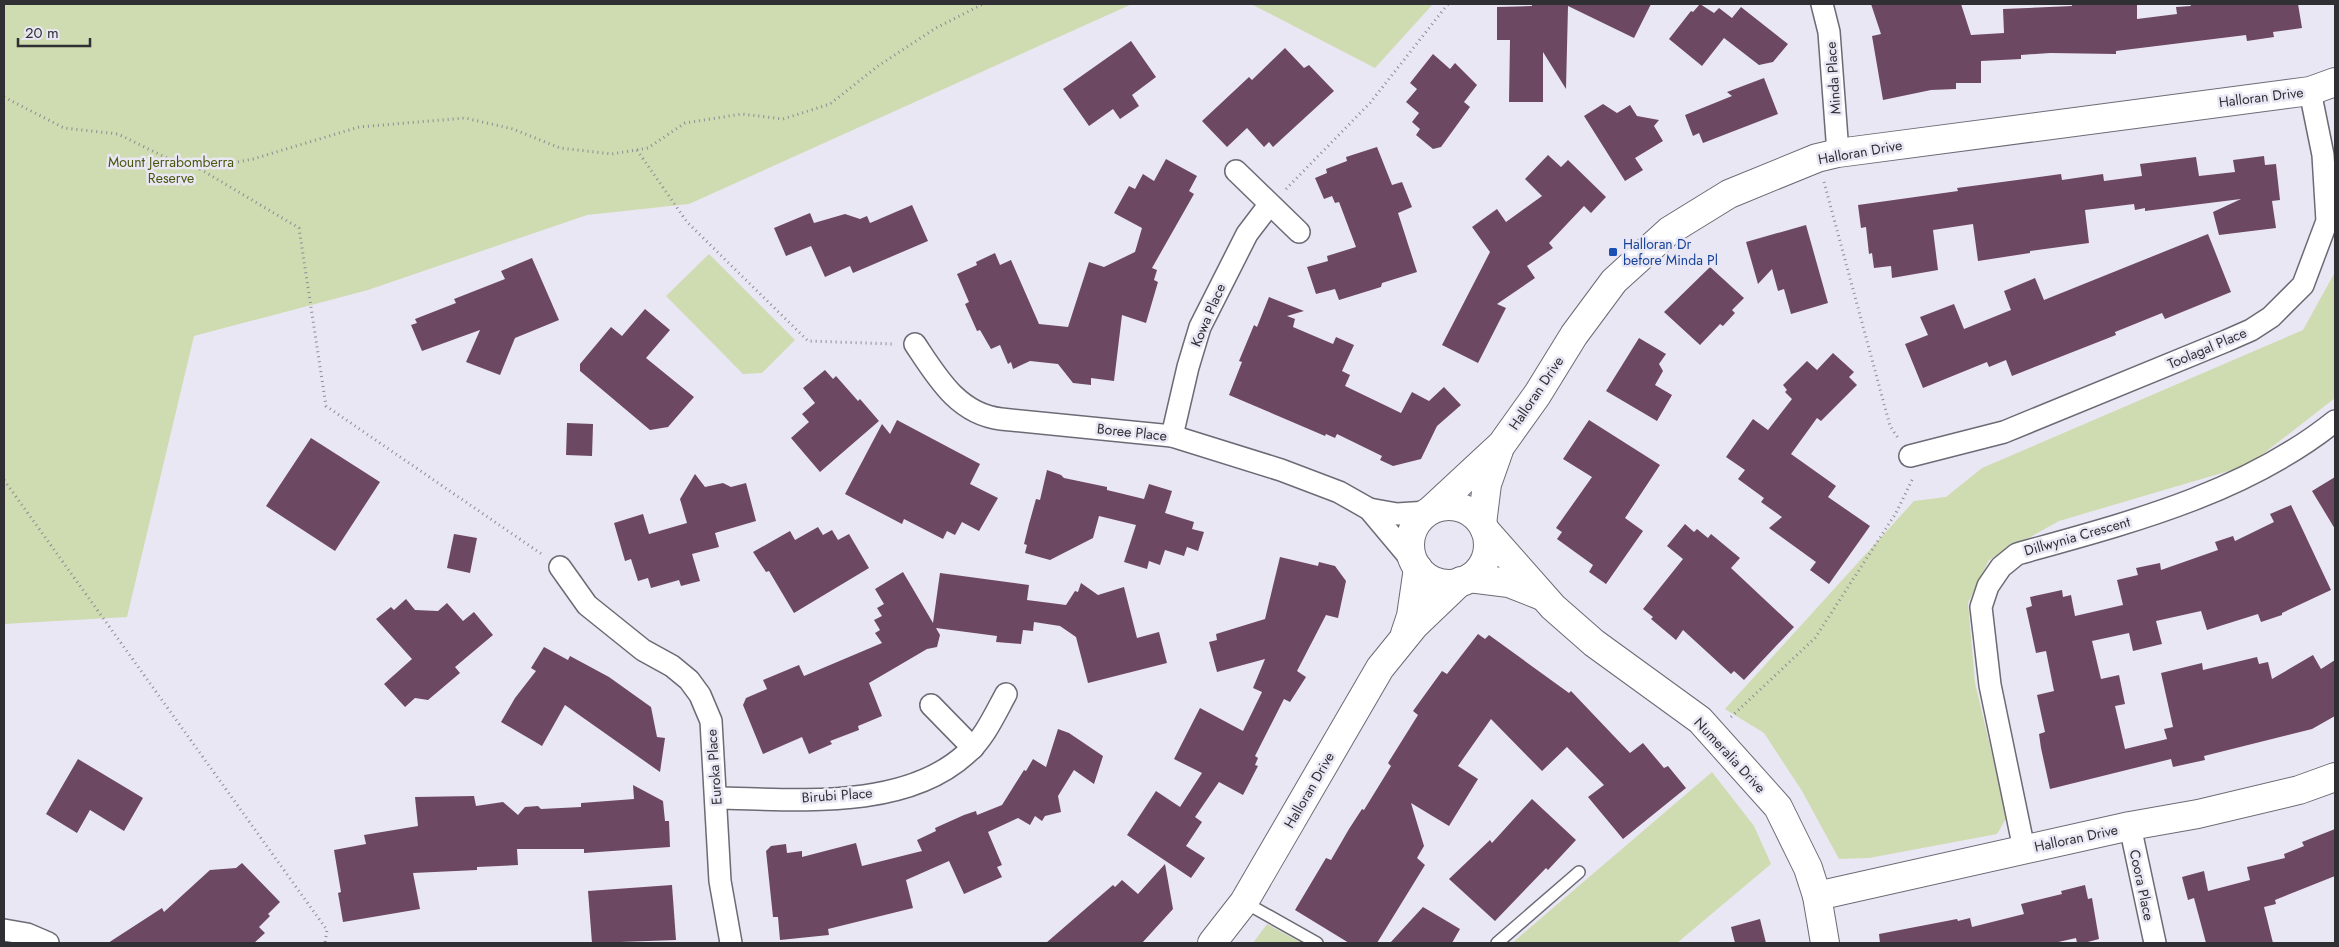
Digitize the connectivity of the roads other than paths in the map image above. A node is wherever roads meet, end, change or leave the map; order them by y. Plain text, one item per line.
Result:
1 (1822, 4) edge
2 (2323, 86) edge
3 (1828, 155) junction
4 (1236, 171) dead end
5 (1269, 205) junction
6 (1299, 232) dead end
7 (915, 344) road end
8 (2335, 421) edge
9 (1172, 436) junction
10 (1502, 444) junction
11 (1910, 456) road end
12 (1369, 509) junction
13 (1430, 511) junction
14 (1484, 527) junction
15 (560, 566) road end
16 (1417, 566) junction
17 (1465, 580) junction
18 (1543, 597) junction
19 (1405, 635) junction
20 (1006, 694) dead end
21 (931, 705) dead end
22 (973, 748) junction
23 (2335, 777) edge
24 (716, 798) junction
25 (2130, 826) junction
26 (2024, 849) junction
27 (1578, 872) dead end
28 (1817, 896) junction
29 (1244, 902) junction
30 (4, 930) edge
31 (48, 943) edge
32 (731, 943) edge
33 (1212, 943) edge
34 (1317, 943) edge
35 (1497, 943) edge
36 (1825, 943) edge
37 (2155, 943) edge

1 - 3 street, Minda Place
2 - 3 street, Halloran Drive
2 - 11 street, Toolagal Place
3 - 10 street, Halloran Drive
4 - 5 street
5 - 6 street
5 - 9 street, Kowa Place
7 - 9 street, Boree Place
8 - 26 street, Dillwynia Crescent
9 - 12 street, Boree Place
10 - 13 street, Halloran Drive
10 - 14 street, Halloran Drive
12 - 13 street, Boree Place
12 - 16 street, Boree Place
13 - 14 street
13 - 16 street
14 - 17 street
14 - 18 street, Numeralia Drive
15 - 24 street, Euroka Place
16 - 17 street
16 - 19 street, Halloran Drive
17 - 18 street, Numeralia Drive
17 - 19 street, Halloran Drive
18 - 28 street, Numeralia Drive
19 - 29 street, Halloran Drive
20 - 22 street, Birubi Place
21 - 22 street
22 - 24 street, Birubi Place
23 - 25 street, Halloran Drive
24 - 32 street, Euroka Place
25 - 26 street, Halloran Drive
25 - 37 street, Coora Place
26 - 28 street, Halloran Drive
27 - 35 lane
28 - 36 street, Numeralia Drive
29 - 33 street, Halloran Drive
29 - 34 lane
30 - 31 street

